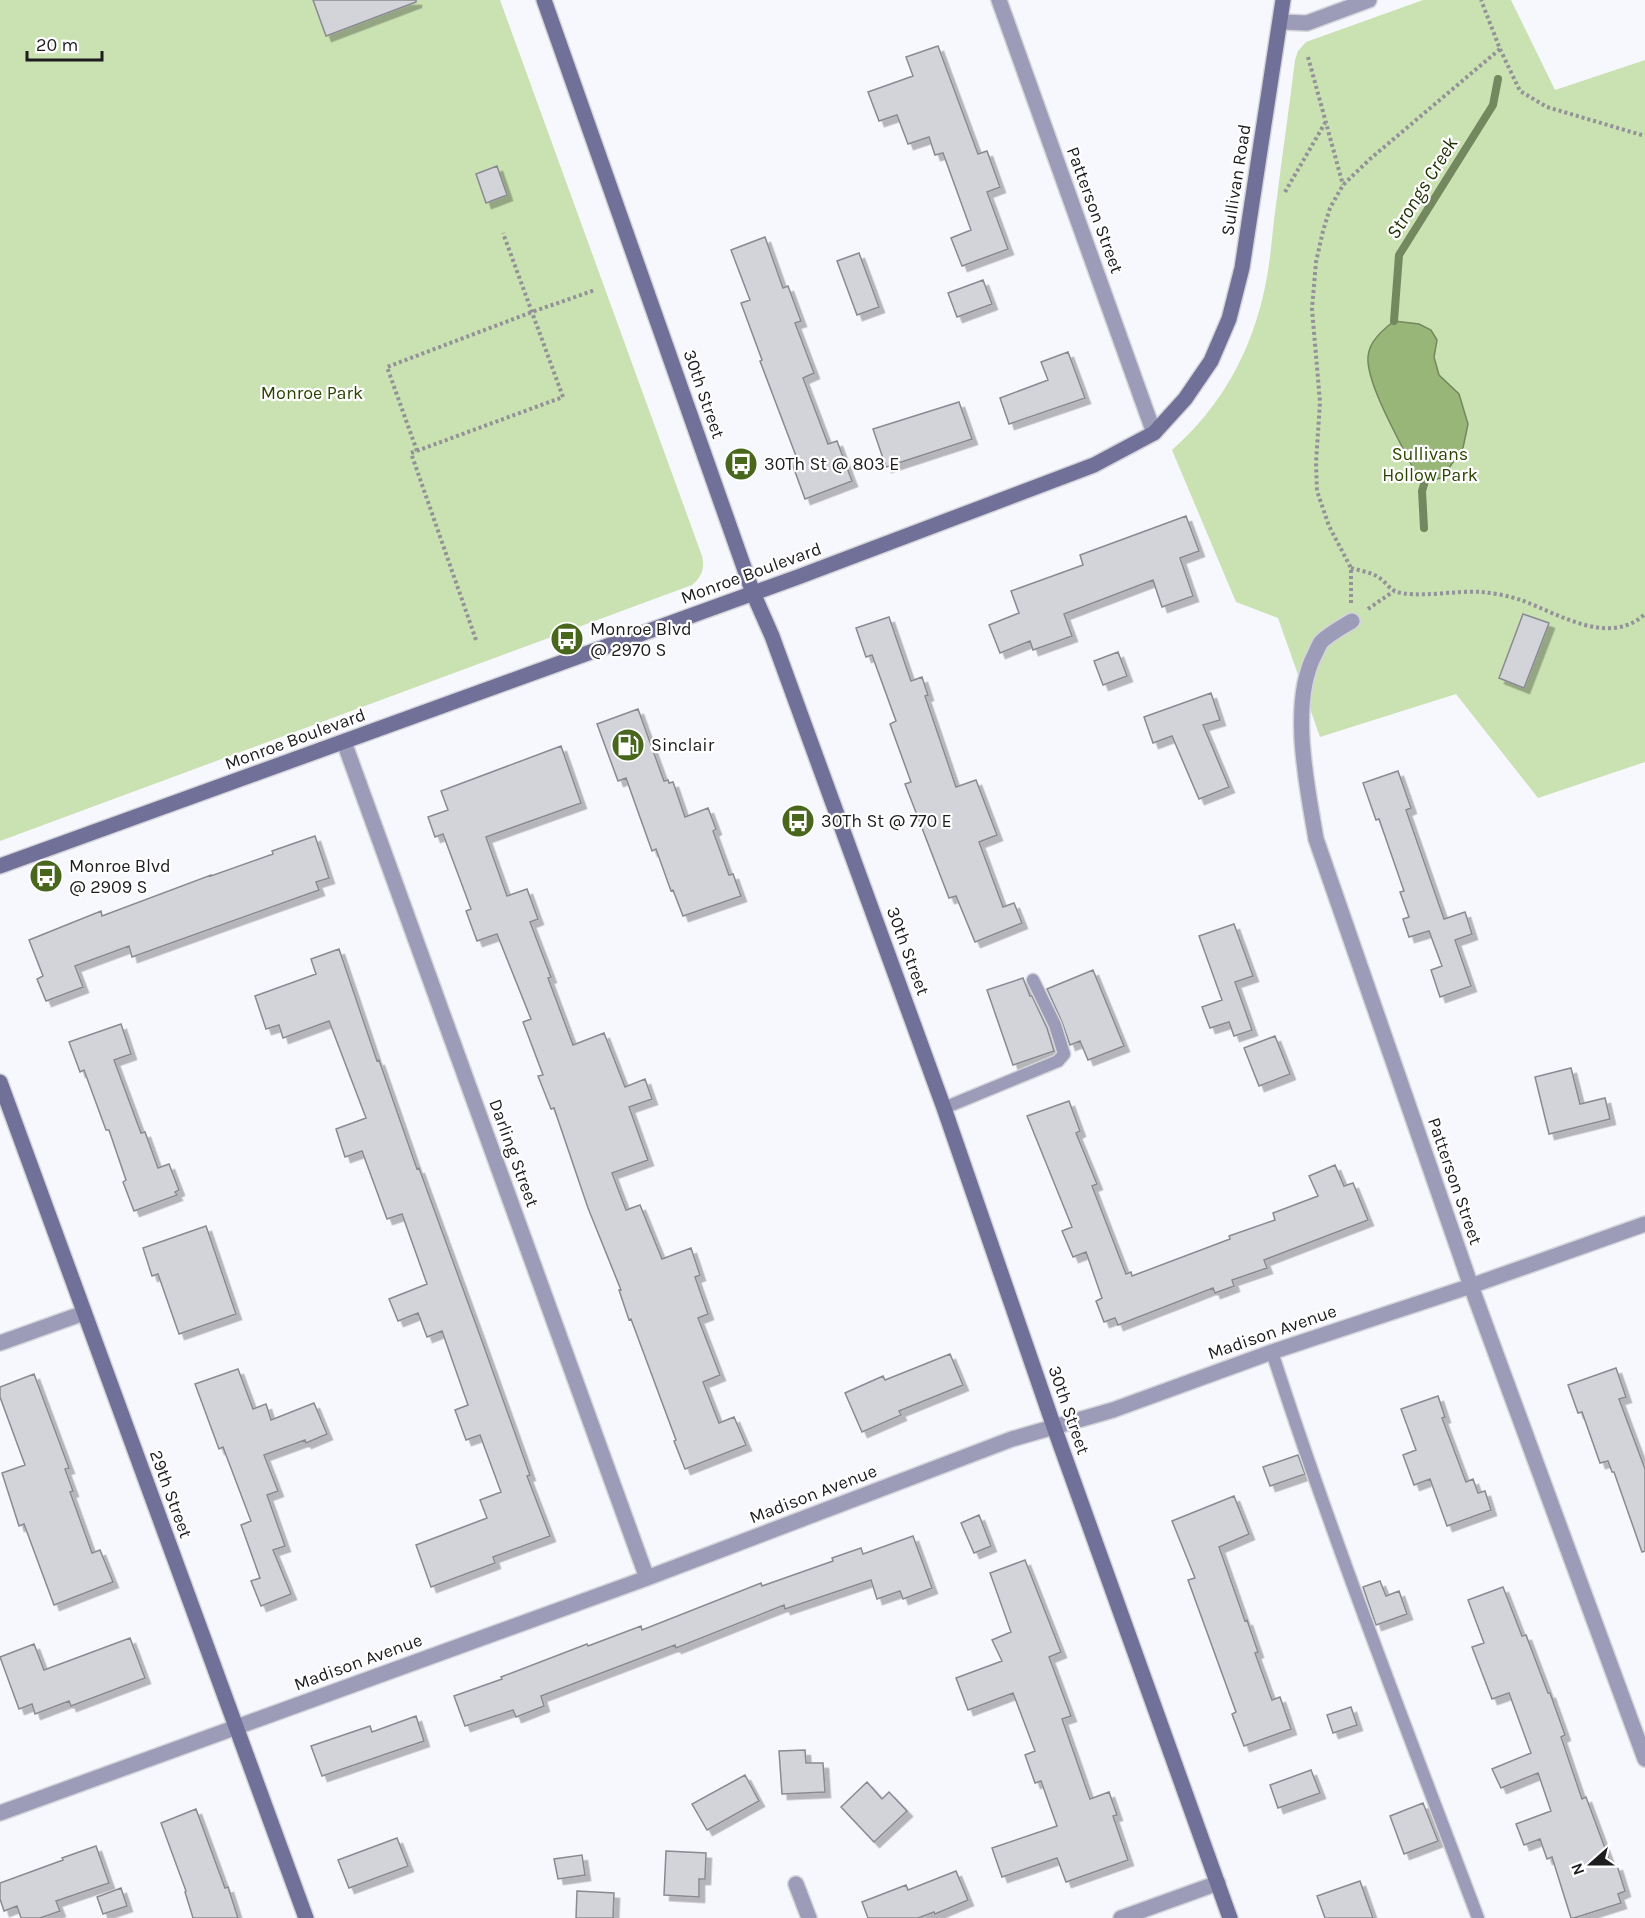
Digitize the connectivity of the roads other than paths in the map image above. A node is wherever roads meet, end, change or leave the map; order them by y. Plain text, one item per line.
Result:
1 (544, 0) edge
2 (999, 0) edge
3 (1283, 0) edge
4 (1369, 0) edge
5 (1281, 22) junction
6 (1210, 361) joint
7 (1154, 433) junction
8 (753, 593) junction
9 (1352, 621) road end
10 (344, 742) junction
11 (0, 866) edge
12 (1033, 980) dead end
13 (0, 1083) edge
14 (944, 1108) junction
15 (1645, 1224) edge
16 (1471, 1286) junction
17 (84, 1313) junction
18 (0, 1343) edge
19 (1272, 1352) junction
20 (1054, 1427) junction
21 (647, 1578) junction
22 (237, 1727) junction
23 (1645, 1759) edge
24 (0, 1813) edge
25 (1218, 1883) junction
26 (796, 1884) dead end
27 (306, 1918) edge
28 (809, 1918) edge
29 (1121, 1918) edge
30 (1230, 1918) edge
31 (1478, 1918) edge

1 - 8 street, 30th Street
2 - 7 street, Patterson Street
3 - 5 street, Sullivan Road
4 - 5 street
5 - 6 street, Sullivan Road
6 - 7 street, Monroe Boulevard
7 - 8 street, Monroe Boulevard
8 - 10 street, Monroe Boulevard
8 - 14 street, 30th Street
9 - 16 street, Patterson Street
10 - 11 street, Monroe Boulevard
10 - 21 street, Darling Street
12 - 14 lane
13 - 17 street, 29th Street
14 - 20 street, 30th Street
15 - 16 street, Madison Avenue
16 - 19 street, Madison Avenue
16 - 23 street, Patterson Street
17 - 18 street
17 - 22 street, 29th Street
19 - 20 street, Madison Avenue
19 - 31 lane
20 - 21 street, Madison Avenue
20 - 25 street, 30th Street
21 - 22 street, Madison Avenue
22 - 24 street, Madison Avenue
22 - 27 street, 29th Street
25 - 29 street
25 - 30 street, 30th Street
26 - 28 street

